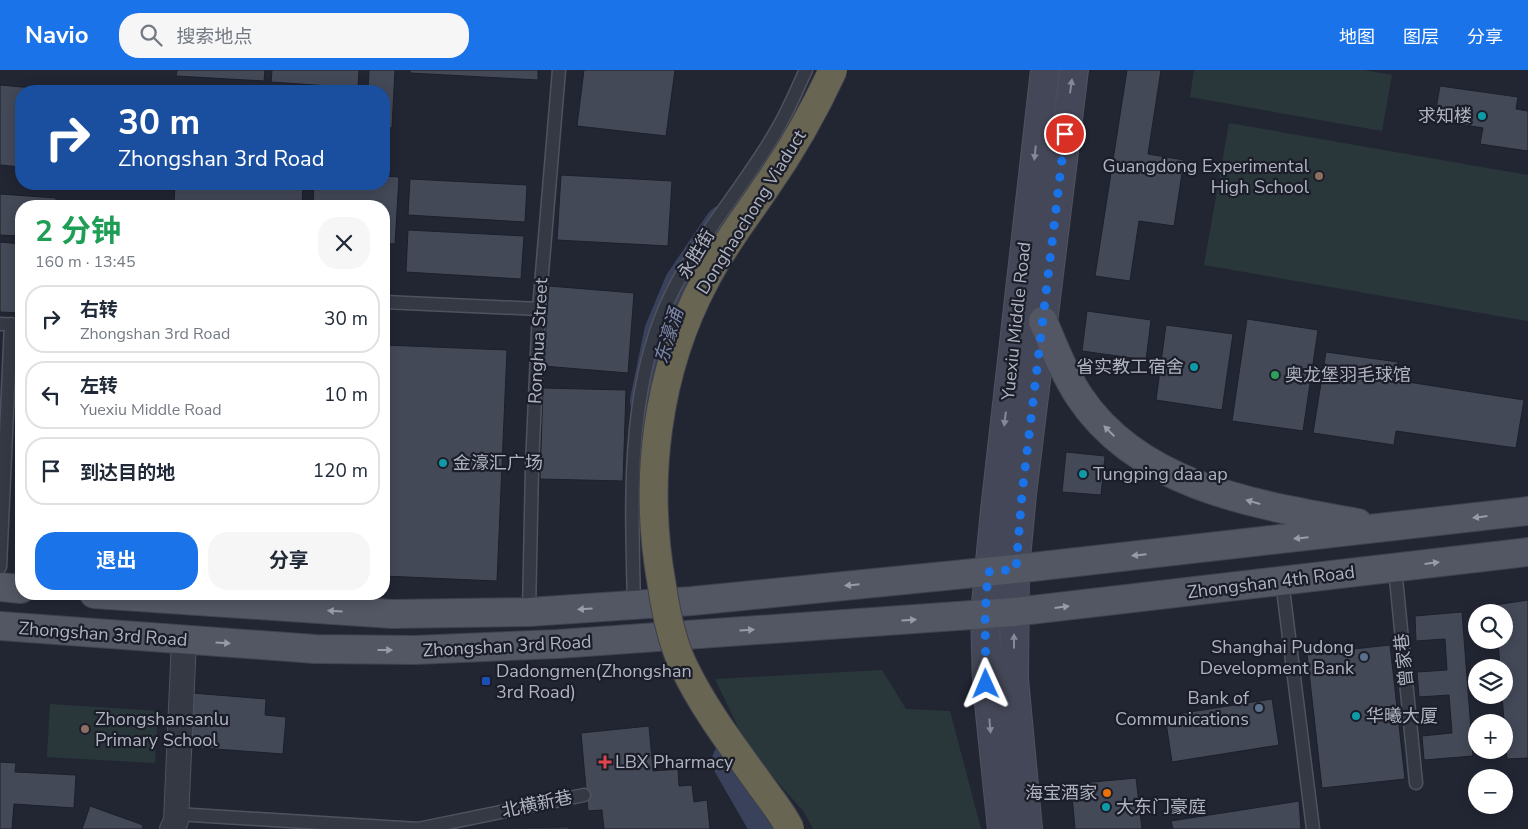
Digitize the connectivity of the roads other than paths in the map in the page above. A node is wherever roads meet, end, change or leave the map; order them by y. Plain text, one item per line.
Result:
1 (559, 70) edge
2 (806, 70) edge
3 (831, 70) edge
4 (1045, 70) edge
5 (1074, 70) edge
6 (390, 302) edge
7 (539, 309) junction
8 (1043, 321) junction
9 (11, 324) edge
10 (1528, 511) edge
11 (1387, 529) junction
12 (1528, 552) edge
13 (0, 567) edge
14 (1395, 568) junction
15 (1016, 569) junction
16 (988, 572) junction
17 (1282, 581) junction
18 (0, 587) edge
19 (15, 588) edge
20 (222, 600) edge
21 (634, 606) junction
22 (529, 612) junction
23 (1014, 612) junction
24 (985, 614) junction
25 (0, 626) edge
26 (184, 640) junction
27 (1416, 782) dead end
28 (584, 795) dead end
29 (174, 822) edge
30 (779, 829) edge
31 (790, 829) edge
32 (1002, 829) edge
33 (1028, 829) edge
34 (1313, 829) edge

1 - 7 lane, Ronghua Street
2 - 21 lane, 永胜街
3 - 30 highway, Donghaochong Viaduct, bridge
3 - 31 highway, Donghaochong Viaduct, bridge
4 -> 16 main road, Yuexiu Middle Road
8 -> 5 main road, Yuexiu Middle Road
6 - 7 lane
7 - 22 lane, Ronghua Street
11 -> 8 main road
8 - 15 main road, Yuexiu Middle Road
9 - 13 lane
10 -> 11 main road
11 -> 15 main road
14 -> 12 main road, Zhongshan 4th Road
14 - 17 main road, Zhongshan 4th Road
14 - 27 lane, 曾家巷
15 - 16 main road, Zhongshan 3rd Road
15 - 23 main road, Yuexiu Middle Road
16 -> 21 main road, Zhongshan 3rd Road
16 - 24 main road, Yuexiu Middle Road
23 -> 17 main road, Zhongshan 4th Road
17 - 34 lane
18 - 19 main road
22 -> 20 main road, Zhongshan 3rd Road
21 -> 22 main road, Zhongshan 3rd Road
23 - 24 main road, Zhongshan 3rd Road
33 -> 23 main road, Yuexiu Middle Road
26 -> 24 main road, Zhongshan 3rd Road
24 -> 32 main road, Yuexiu Middle Road
25 - 26 main road, Zhongshan 3rd Road
26 - 29 street
28 - 29 lane, 北横新巷

